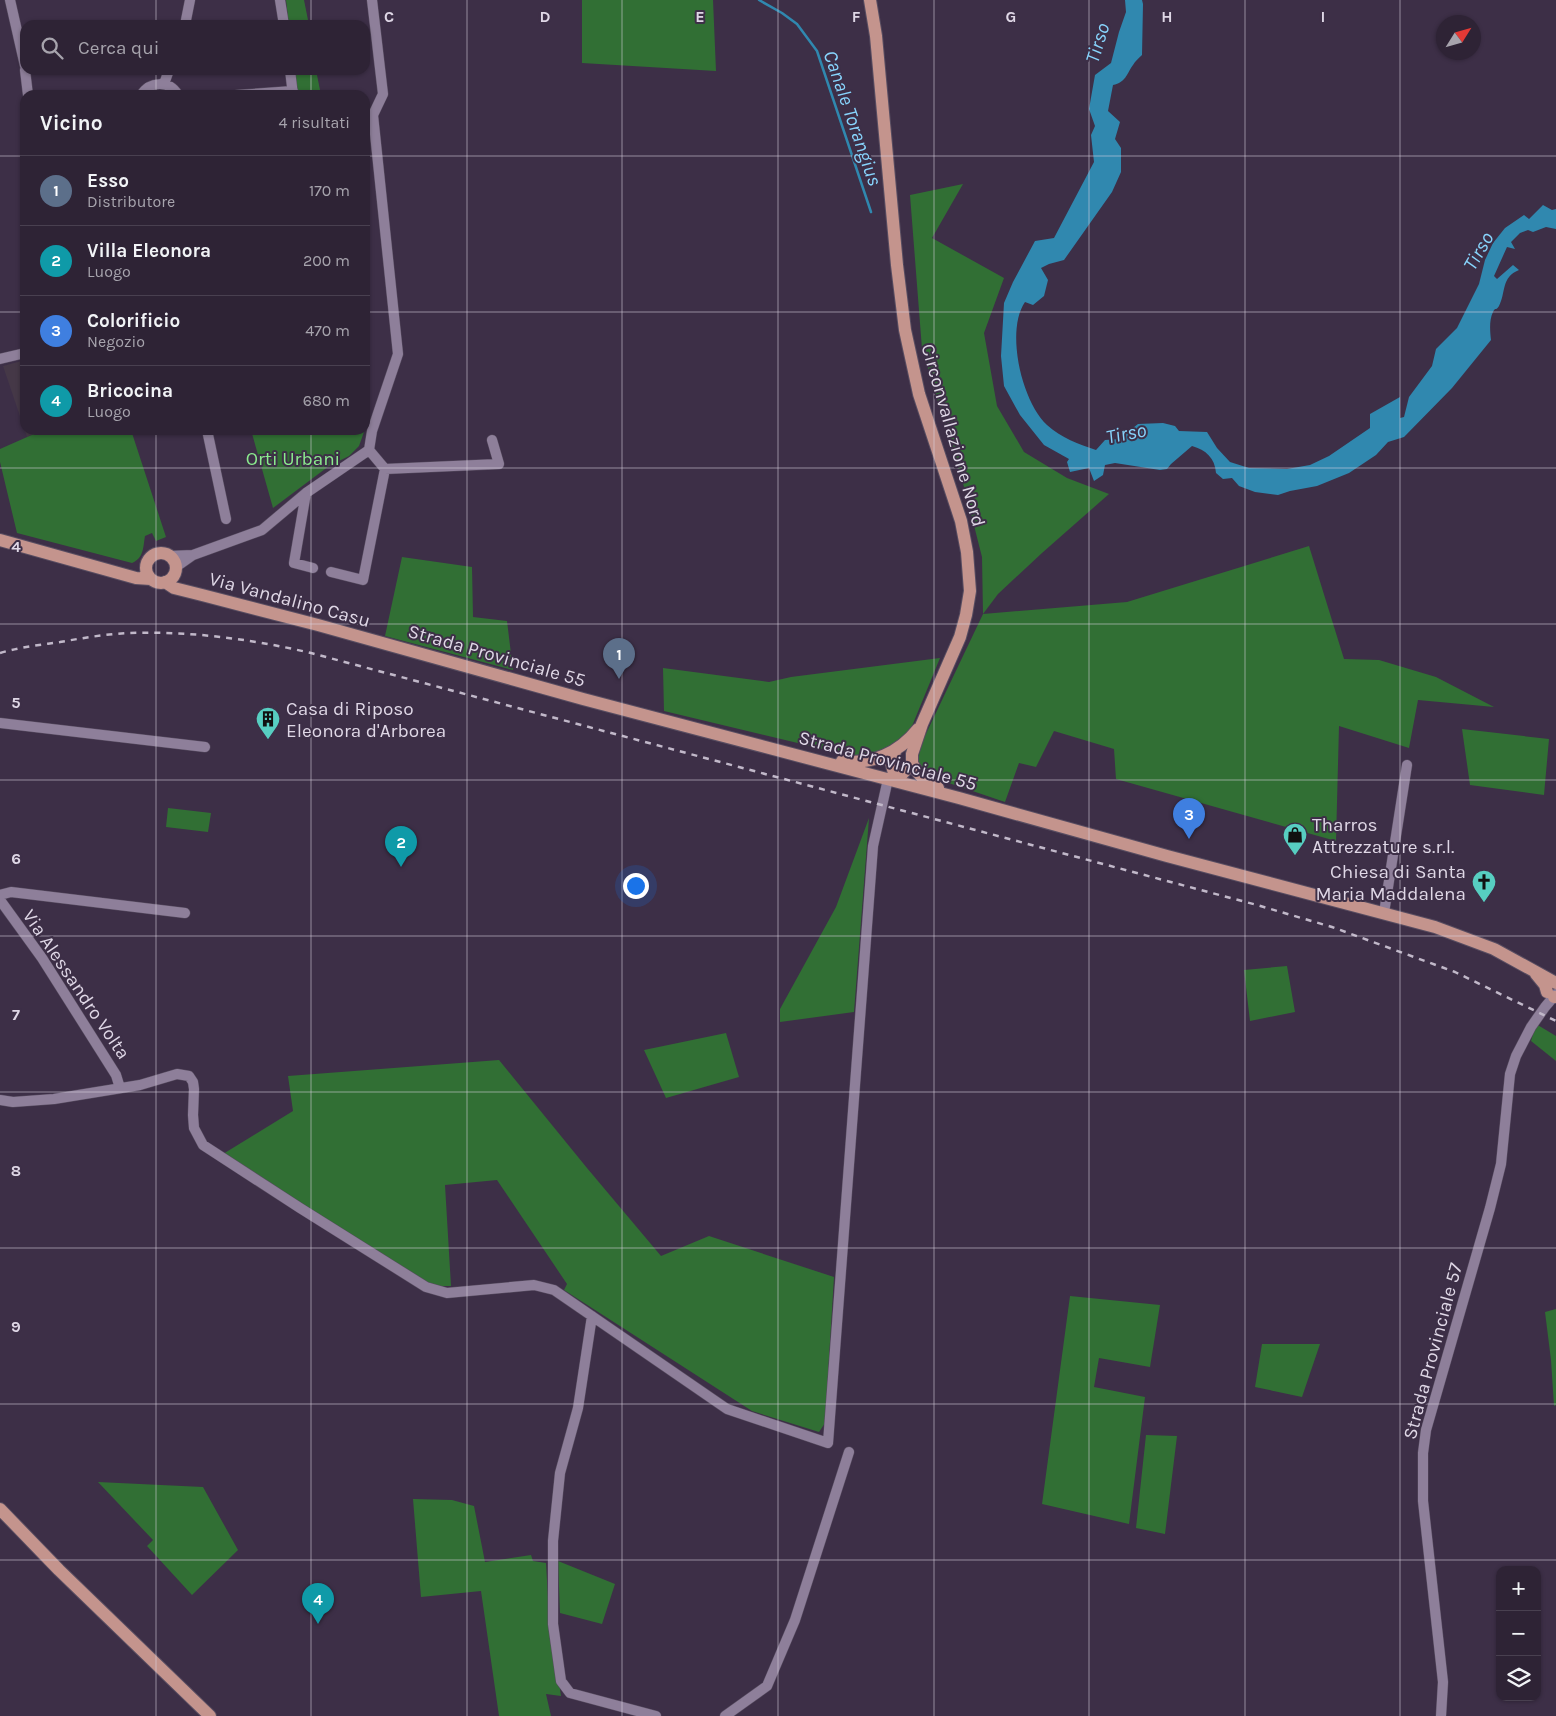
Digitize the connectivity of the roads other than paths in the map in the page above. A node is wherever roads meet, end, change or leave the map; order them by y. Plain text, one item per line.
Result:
1 (10, 0) edge
2 (190, 0) edge
3 (280, 0) edge
4 (372, 0) edge
5 (874, 3) edge
6 (186, 20) edge
7 (283, 20) edge
8 (20, 44) edge
9 (26, 75) edge
10 (167, 75) edge
11 (291, 75) edge
12 (164, 84) junction
13 (28, 90) edge
14 (145, 90) edge
15 (173, 90) edge
16 (293, 90) edge
17 (20, 354) edge
18 (0, 360) edge
19 (208, 435) edge
20 (492, 440) dead end
21 (369, 450) junction
22 (384, 469) junction
23 (306, 492) junction
24 (226, 519) dead end
25 (0, 540) edge
26 (147, 563) junction
27 (313, 568) dead end
28 (171, 570) junction
29 (332, 572) dead end
30 (122, 573) junction
31 (151, 579) junction
32 (384, 642) joint
33 (0, 723) edge
34 (922, 724) junction
35 (204, 747) dead end
36 (896, 749) junction
37 (804, 758) junction
38 (912, 763) junction
39 (1407, 765) dead end
40 (892, 780) junction
41 (959, 798) junction
42 (0, 895) edge
43 (0, 900) edge
44 (186, 913) dead end
45 (1384, 913) junction
46 (1554, 991) edge
47 (120, 1088) junction
48 (0, 1100) edge
49 (592, 1316) junction
50 (849, 1452) dead end
51 (0, 1508) edge
52 (210, 1716) edge
53 (656, 1716) edge
54 (724, 1716) edge
55 (1442, 1716) edge

1 - 8 street
2 - 6 street
3 - 7 street
4 - 21 street
5 - 34 main road, Circonvallazione Nord
9 - 13 street
10 - 12 street
11 - 16 street
12 - 14 street
12 - 15 street
17 - 18 street
19 - 24 street
20 - 22 street
21 - 22 street
21 - 23 street
22 - 29 street
23 - 27 street
23 - 28 street
25 - 30 main road
26 - 28 main road
26 - 30 main road
26 - 31 main road
28 - 31 main road
28 - 32 main road, Via Vandalino Casu
30 - 31 main road
32 - 37 main road, Strada Provinciale 55
33 - 35 street
34 - 36 main road, Circonvallazione Nord
34 - 38 main road, Circonvallazione Nord
36 - 37 main road, Circonvallazione Nord
36 - 40 main road
37 - 40 main road, Strada Provinciale 55
38 - 40 main road
38 - 41 main road
39 - 45 street
40 - 41 main road, Strada Provinciale 55
40 - 49 street
41 - 45 main road, Strada Provinciale 55
42 - 44 street
43 - 47 street, Via Alessandro Volta
45 - 46 main road, Strada Provinciale 55
46 - 55 street, Strada Provinciale 57
47 - 48 street
47 - 49 street
49 - 53 street
50 - 54 street
51 - 52 main road

